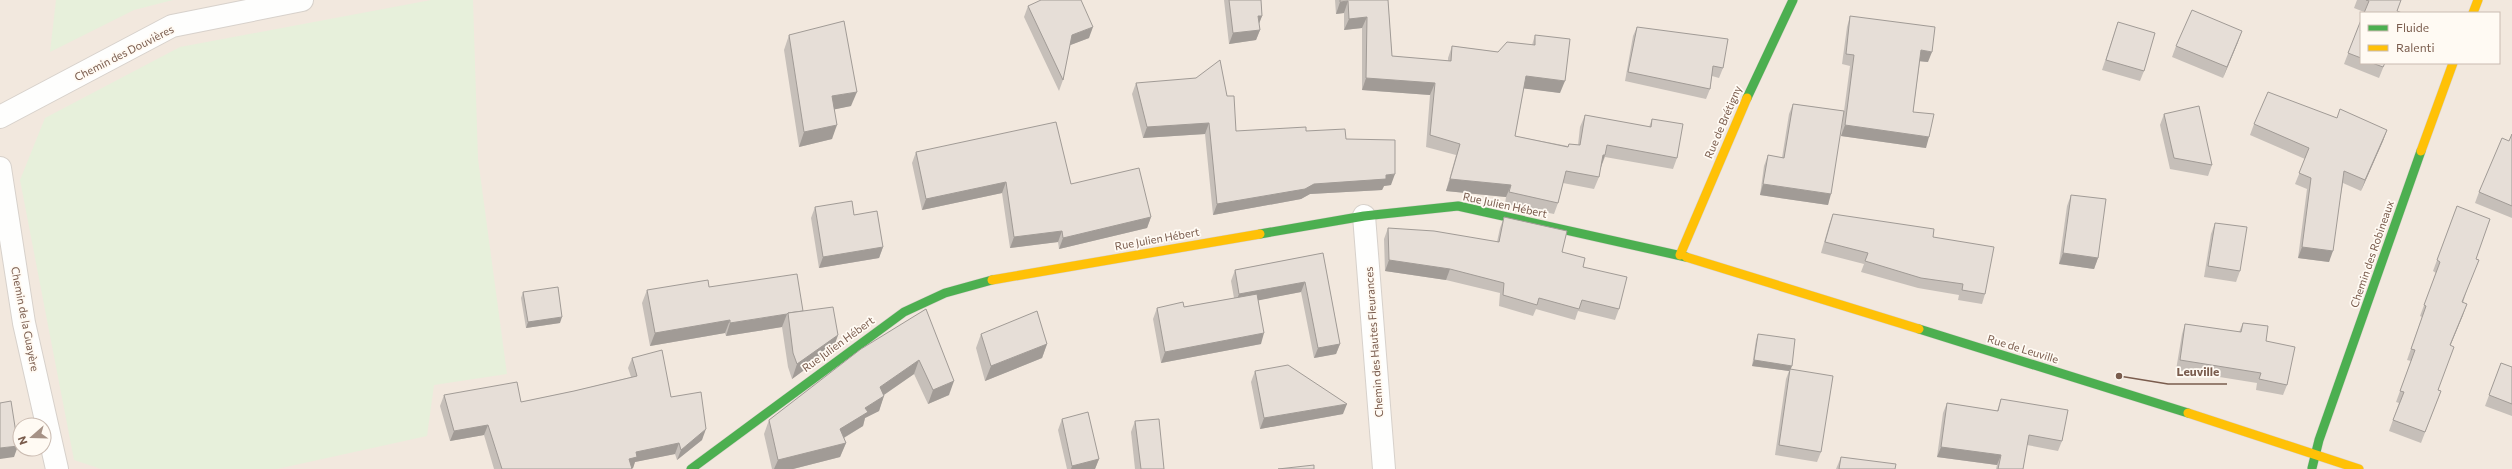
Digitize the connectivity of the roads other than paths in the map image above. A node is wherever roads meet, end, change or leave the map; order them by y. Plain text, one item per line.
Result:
1 (302, 0) edge
2 (1793, 0) edge
3 (2478, 0) edge
4 (2473, 12) edge
5 (2454, 64) edge
6 (0, 117) edge
7 (0, 168) edge
8 (1364, 216) junction
9 (1680, 255) junction
10 (2315, 454) junction
11 (58, 469) edge
12 (691, 469) edge
13 (1384, 469) edge
14 (2312, 469) edge
15 (2359, 469) edge

1 - 6 street, Chemin des Douvières
2 - 9 street, Rue de Brétigny
3 - 4 street
5 - 10 street, Chemin des Robineaux
7 - 11 street, Chemin de la Guayère
8 - 9 street, Rue Julien Hébert
8 - 12 street, Rue Julien Hébert
8 - 13 street, Chemin des Hautes Fleurances
9 - 10 street, Rue de Leuville
10 - 14 street, Chemin des Robineaux
10 - 15 street, Rue de Leuville

